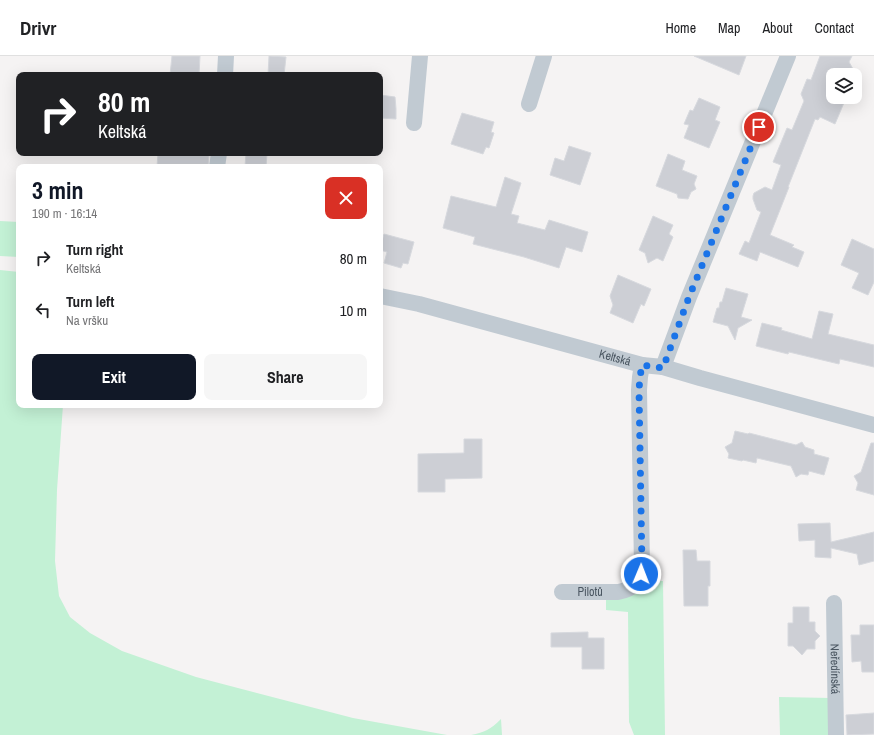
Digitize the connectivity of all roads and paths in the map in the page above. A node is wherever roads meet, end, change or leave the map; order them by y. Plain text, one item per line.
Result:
1 (226, 56) edge
2 (420, 56) edge
3 (544, 56) edge
4 (788, 56) edge
5 (225, 72) edge
6 (529, 104) dead end
7 (414, 123) dead end
8 (383, 297) edge
9 (642, 365) junction
10 (663, 368) junction
11 (874, 426) edge
12 (562, 592) dead end
13 (834, 603) dead end
14 (836, 735) edge

1 - 5 street
2 - 7 street
3 - 6 street
4 - 10 street
8 - 9 street, Keltská
9 - 10 street, Keltská
9 - 12 street, Pilotů
10 - 11 street, Keltská
13 - 14 street, Neředínská

